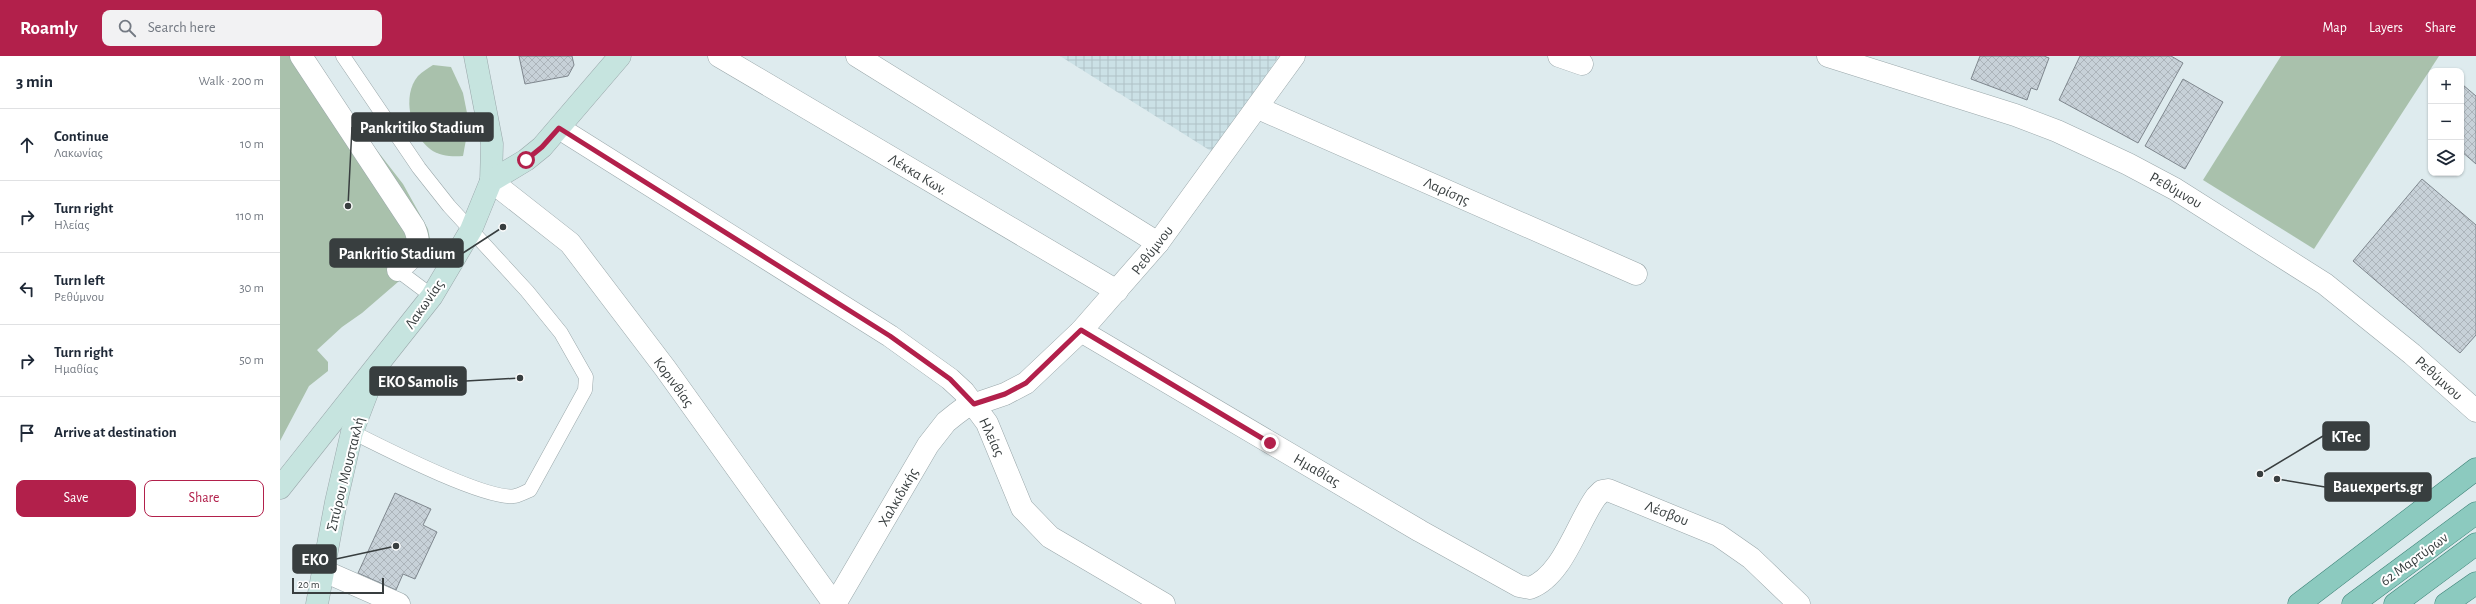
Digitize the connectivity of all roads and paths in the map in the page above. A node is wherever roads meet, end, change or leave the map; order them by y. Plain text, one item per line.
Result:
1 (301, 56) edge
2 (343, 56) edge
3 (475, 56) edge
4 (620, 56) edge
5 (719, 56) edge
6 (857, 56) edge
7 (1294, 56) edge
8 (1559, 56) edge
9 (1828, 56) edge
10 (1582, 64) dead end
11 (1258, 108) junction
12 (559, 128) junction
13 (491, 181) junction
14 (471, 230) junction
15 (1158, 243) junction
16 (397, 270) joint
17 (1636, 274) dead end
18 (1117, 291) junction
19 (432, 296) junction
20 (1081, 330) junction
21 (376, 369) junction
22 (974, 404) junction
23 (2476, 411) edge
24 (352, 432) junction
25 (2476, 469) edge
26 (280, 488) edge
27 (2476, 514) edge
28 (2476, 544) edge
29 (1553, 570) joint
30 (324, 571) junction
31 (2476, 583) edge
32 (318, 604) edge
33 (399, 604) edge
34 (834, 604) edge
35 (1164, 604) edge
36 (1799, 604) edge
37 (2299, 604) edge
38 (2353, 604) edge
39 (2395, 604) edge
40 (2446, 604) edge

1 - 16 street
2 - 14 lane
3 - 13 main road
4 - 12 main road
5 - 18 street, Λέκκα Κων.
6 - 15 street
7 - 11 street, Ρεθύμνου
8 - 10 street
9 - 23 street, Ρεθύμνου
11 - 15 street, Ρεθύμνου
11 - 17 street, Λαρίσης
12 - 13 main road
12 - 22 street, Ηλείας
13 - 14 main road, Λακωνίας
13 - 34 street, Κορινθίας
14 - 19 main road, Λακωνίας
14 - 24 lane
15 - 18 street, Ρεθύμνου
16 - 19 lane
18 - 20 street, Ρεθύμνου
19 - 21 main road, Λακωνίας
20 - 22 street, Ρεθύμνου
20 - 29 street, Ημαθίας
21 - 24 main road, Σπύρου Μουστακλή
21 - 26 main road, Λακωνίας
22 - 34 street, Χαλκιδικής
22 - 35 street, Ηλείας
24 - 30 main road, Σπύρου Μουστακλή
25 - 37 main road
27 - 38 main road, 62 Μαρτύρων
28 - 39 main road, 62 Μαρτύρων
29 - 36 street, Λέσβου
30 - 32 main road, Σπύρου Μουστακλή
30 - 33 street
31 - 40 main road

